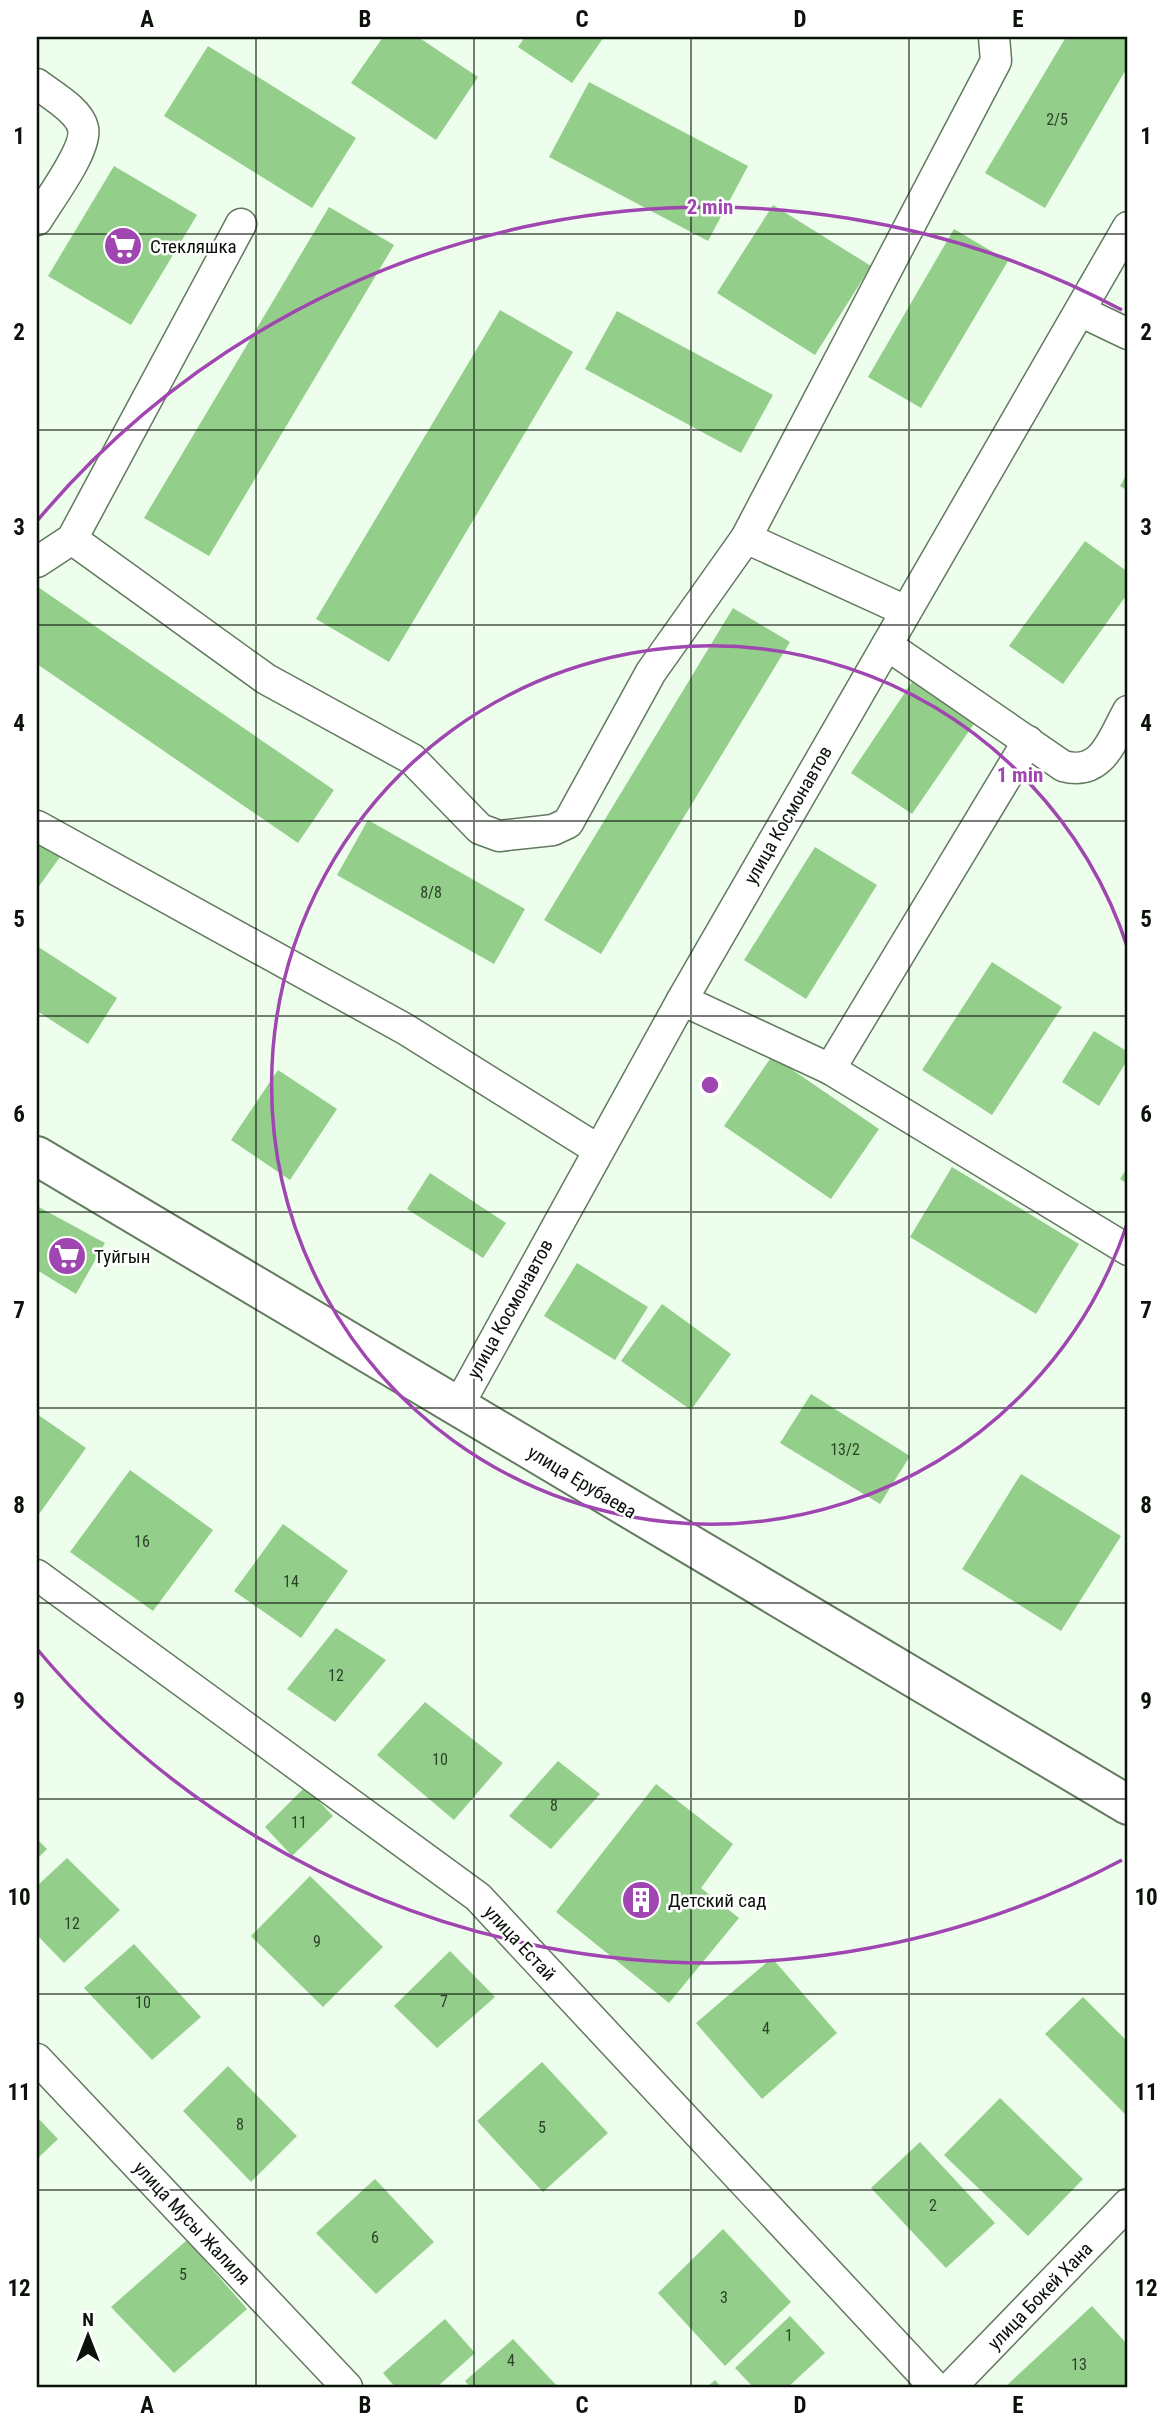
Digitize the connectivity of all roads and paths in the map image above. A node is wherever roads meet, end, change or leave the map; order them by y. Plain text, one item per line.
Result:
1 (994, 37) edge
2 (37, 84) edge
3 (37, 220) edge
4 (241, 224) dead end
5 (1128, 228) edge
6 (1080, 311) junction
7 (1128, 334) edge
8 (746, 538) junction
9 (72, 539) junction
10 (37, 562) edge
11 (906, 611) junction
12 (887, 645) junction
13 (1128, 711) edge
14 (1028, 741) junction
15 (37, 826) edge
16 (682, 1000) junction
17 (830, 1069) junction
18 (597, 1149) junction
19 (37, 1156) edge
20 (1128, 1251) edge
21 (457, 1408) junction
22 (37, 1575) edge
23 (1128, 1805) edge
24 (37, 2059) edge
25 (1128, 2204) edge
26 (347, 2387) edge
27 (934, 2387) edge
28 (951, 2387) edge

1 - 8 street
2 - 3 street
4 - 9 street
5 - 6 street, улица Космонавтов
6 - 7 street
6 - 11 street, улица Космонавтов
8 - 9 street
8 - 11 street
9 - 10 street
11 - 12 street, улица Космонавтов
12 - 14 street
12 - 16 street, улица Космонавтов
13 - 14 street
14 - 17 street
15 - 18 street
16 - 17 street
16 - 18 street, улица Космонавтов
17 - 20 street
18 - 21 street, улица Космонавтов
19 - 21 street, улица Ерубаева
21 - 23 street, улица Ерубаева
22 - 27 street, улица Естай
24 - 26 street, улица Мусы Жалиля
25 - 28 street, улица Бокей Хана

